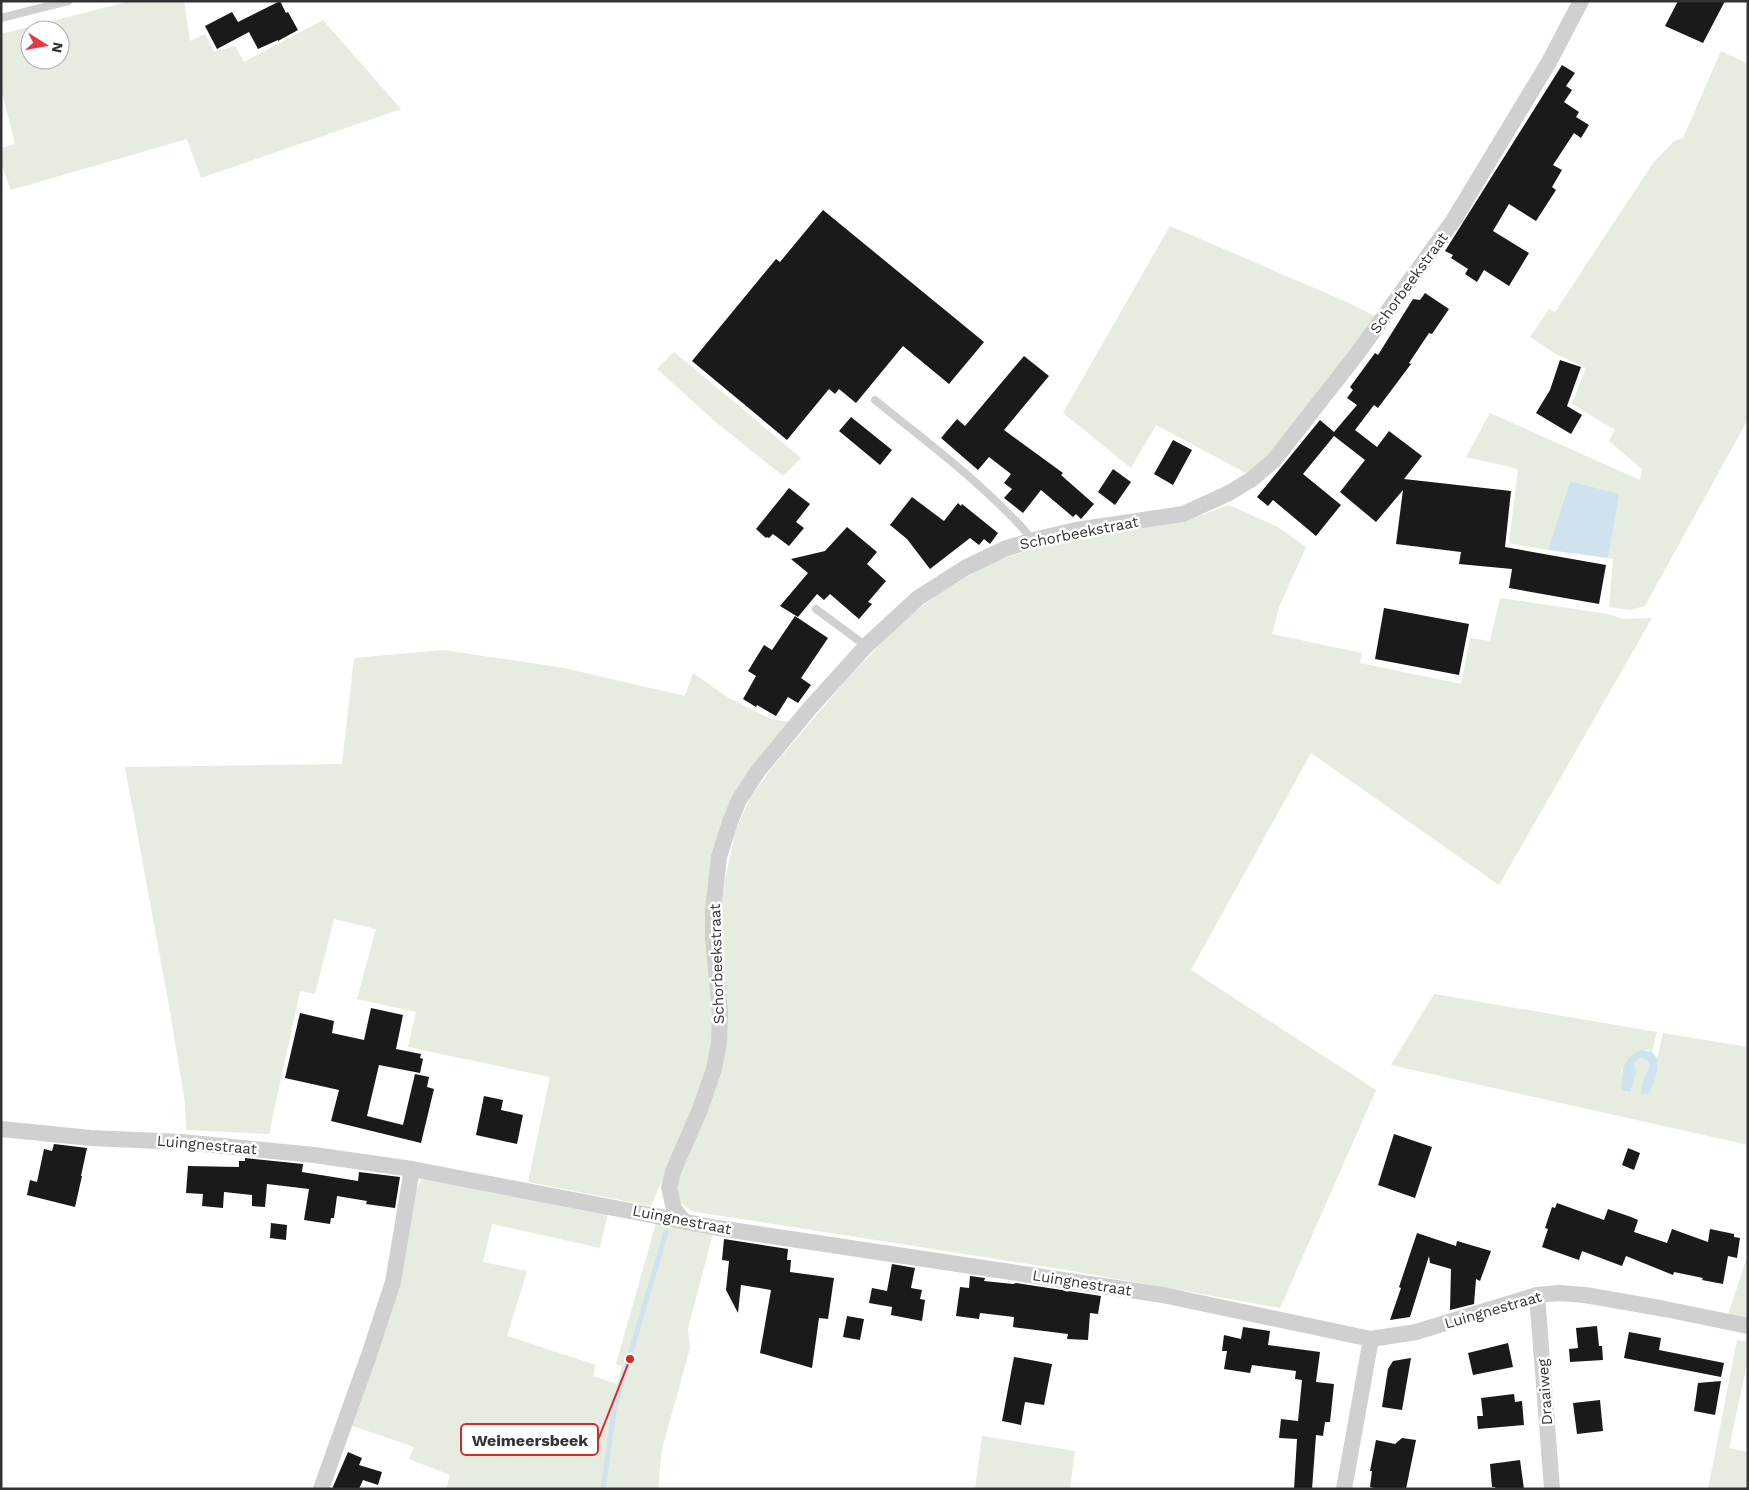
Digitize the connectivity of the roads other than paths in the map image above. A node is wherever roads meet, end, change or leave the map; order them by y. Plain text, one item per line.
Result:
1 (68, 1) edge
2 (1581, 1) edge
3 (1, 18) edge
4 (876, 400) dead end
5 (1033, 540) junction
6 (816, 609) dead end
7 (866, 646) junction
8 (1, 1129) edge
9 (412, 1169) junction
10 (684, 1221) junction
11 (1537, 1295) junction
12 (1748, 1326) edge
13 (1371, 1339) junction
14 (321, 1489) edge
15 (1344, 1489) edge
16 (1552, 1489) edge

1 - 3 lane
2 - 5 street, Schorbeekstraat
4 - 5 lane
5 - 7 street, Schorbeekstraat
6 - 7 lane
7 - 10 street, Schorbeekstraat
8 - 9 street, Luingnestraat
9 - 10 street, Luingnestraat
9 - 14 street
10 - 13 street, Luingnestraat
11 - 12 street, Luingnestraat
11 - 13 street, Luingnestraat
11 - 16 street, Draaiweg
13 - 15 street

